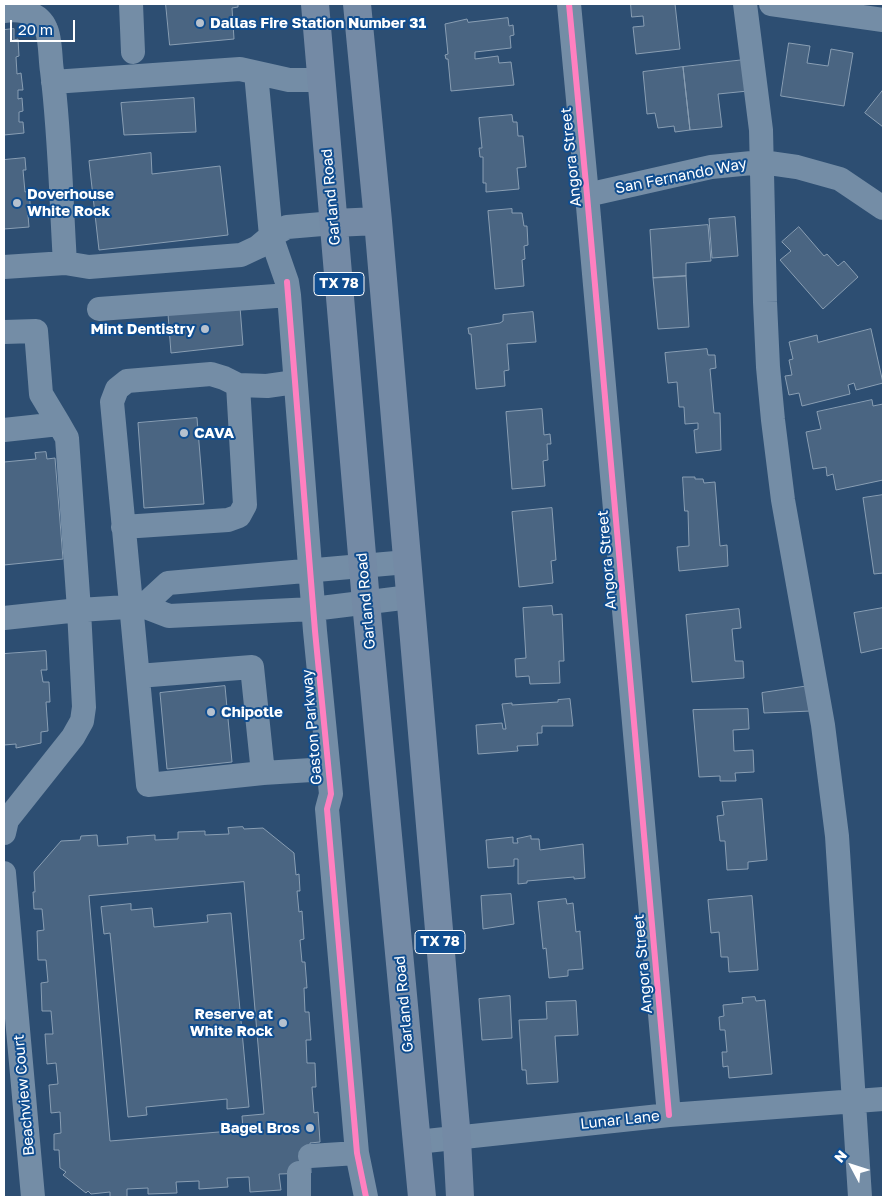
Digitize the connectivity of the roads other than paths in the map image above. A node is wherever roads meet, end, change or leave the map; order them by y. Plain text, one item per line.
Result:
1 (131, 4) edge
2 (569, 4) edge
3 (745, 4) edge
4 (771, 4) edge
5 (357, 9) edge
6 (4, 11) edge
7 (315, 11) edge
8 (883, 20) edge
9 (133, 52) dead end
10 (256, 72) junction
11 (320, 80) junction
12 (53, 82) junction
13 (762, 162) junction
14 (587, 195) junction
15 (883, 208) edge
16 (378, 221) junction
17 (334, 223) junction
18 (271, 236) junction
19 (65, 263) junction
20 (4, 267) edge
21 (288, 289) junction
22 (99, 309) dead end
23 (4, 332) edge
24 (295, 382) junction
25 (238, 385) junction
26 (59, 424) junction
27 (4, 430) edge
28 (123, 527) junction
29 (407, 562) junction
30 (363, 565) junction
31 (310, 570) junction
32 (410, 597) junction
33 (366, 602) junction
34 (138, 606) junction
35 (79, 610) junction
36 (314, 610) junction
37 (4, 618) edge
38 (138, 676) junction
39 (328, 769) junction
40 (263, 773) junction
41 (4, 833) edge
42 (4, 873) edge
43 (883, 1099) edge
44 (854, 1101) junction
45 (669, 1115) junction
46 (457, 1139) junction
47 (417, 1142) junction
48 (357, 1153) junction
49 (33, 1197) edge
50 (299, 1197) edge
51 (366, 1197) edge
52 (422, 1197) edge
53 (460, 1197) edge
54 (860, 1197) edge

1 - 9 street
2 - 14 street, Angora Street
3 - 13 street
4 - 8 street
5 - 7 main road
5 - 16 main road, TX 78
6 - 12 street
7 - 11 main road, Garland Road / TX 78
10 - 11 street
10 - 12 street
10 - 18 street, Gaston Parkway
11 - 17 main road, Garland Road / TX 78
12 - 19 street
13 - 14 street, San Fernando Way
13 - 15 street, San Fernando Way
13 - 44 street
14 - 45 street, Angora Street
16 - 17 main road
16 - 29 main road, TX 78
17 - 18 street
17 - 30 main road, Garland Road / TX 78
18 - 19 street
18 - 21 street, Gaston Parkway
19 - 20 street
21 - 22 street
21 - 24 street, Gaston Parkway
23 - 26 street
24 - 25 street
24 - 31 street, Gaston Parkway
25 - 28 street
25 - 28 street
26 - 27 street
26 - 35 street
28 - 34 street
29 - 30 street
29 - 32 main road, TX 78
30 - 31 street
30 - 33 main road, Garland Road / TX 78
31 - 34 street
31 - 36 street, Gaston Parkway
32 - 33 street
32 - 46 main road, TX 78
33 - 36 street
33 - 47 main road, Garland Road / TX 78
34 - 35 street
34 - 36 street
34 - 38 street
35 - 37 street
35 - 41 street
36 - 39 street, Gaston Parkway
38 - 40 street
38 - 40 street
39 - 40 street
39 - 48 street, Gaston Parkway
42 - 49 street, Beachview Court
43 - 44 street, Lunar Lane
44 - 45 street, Lunar Lane
44 - 54 street
45 - 46 street, Lunar Lane
46 - 47 street, Lunar Lane
46 - 53 main road, TX 78
47 - 52 main road, Garland Road / TX 78
48 - 50 street
48 - 51 street, Gaston Parkway

